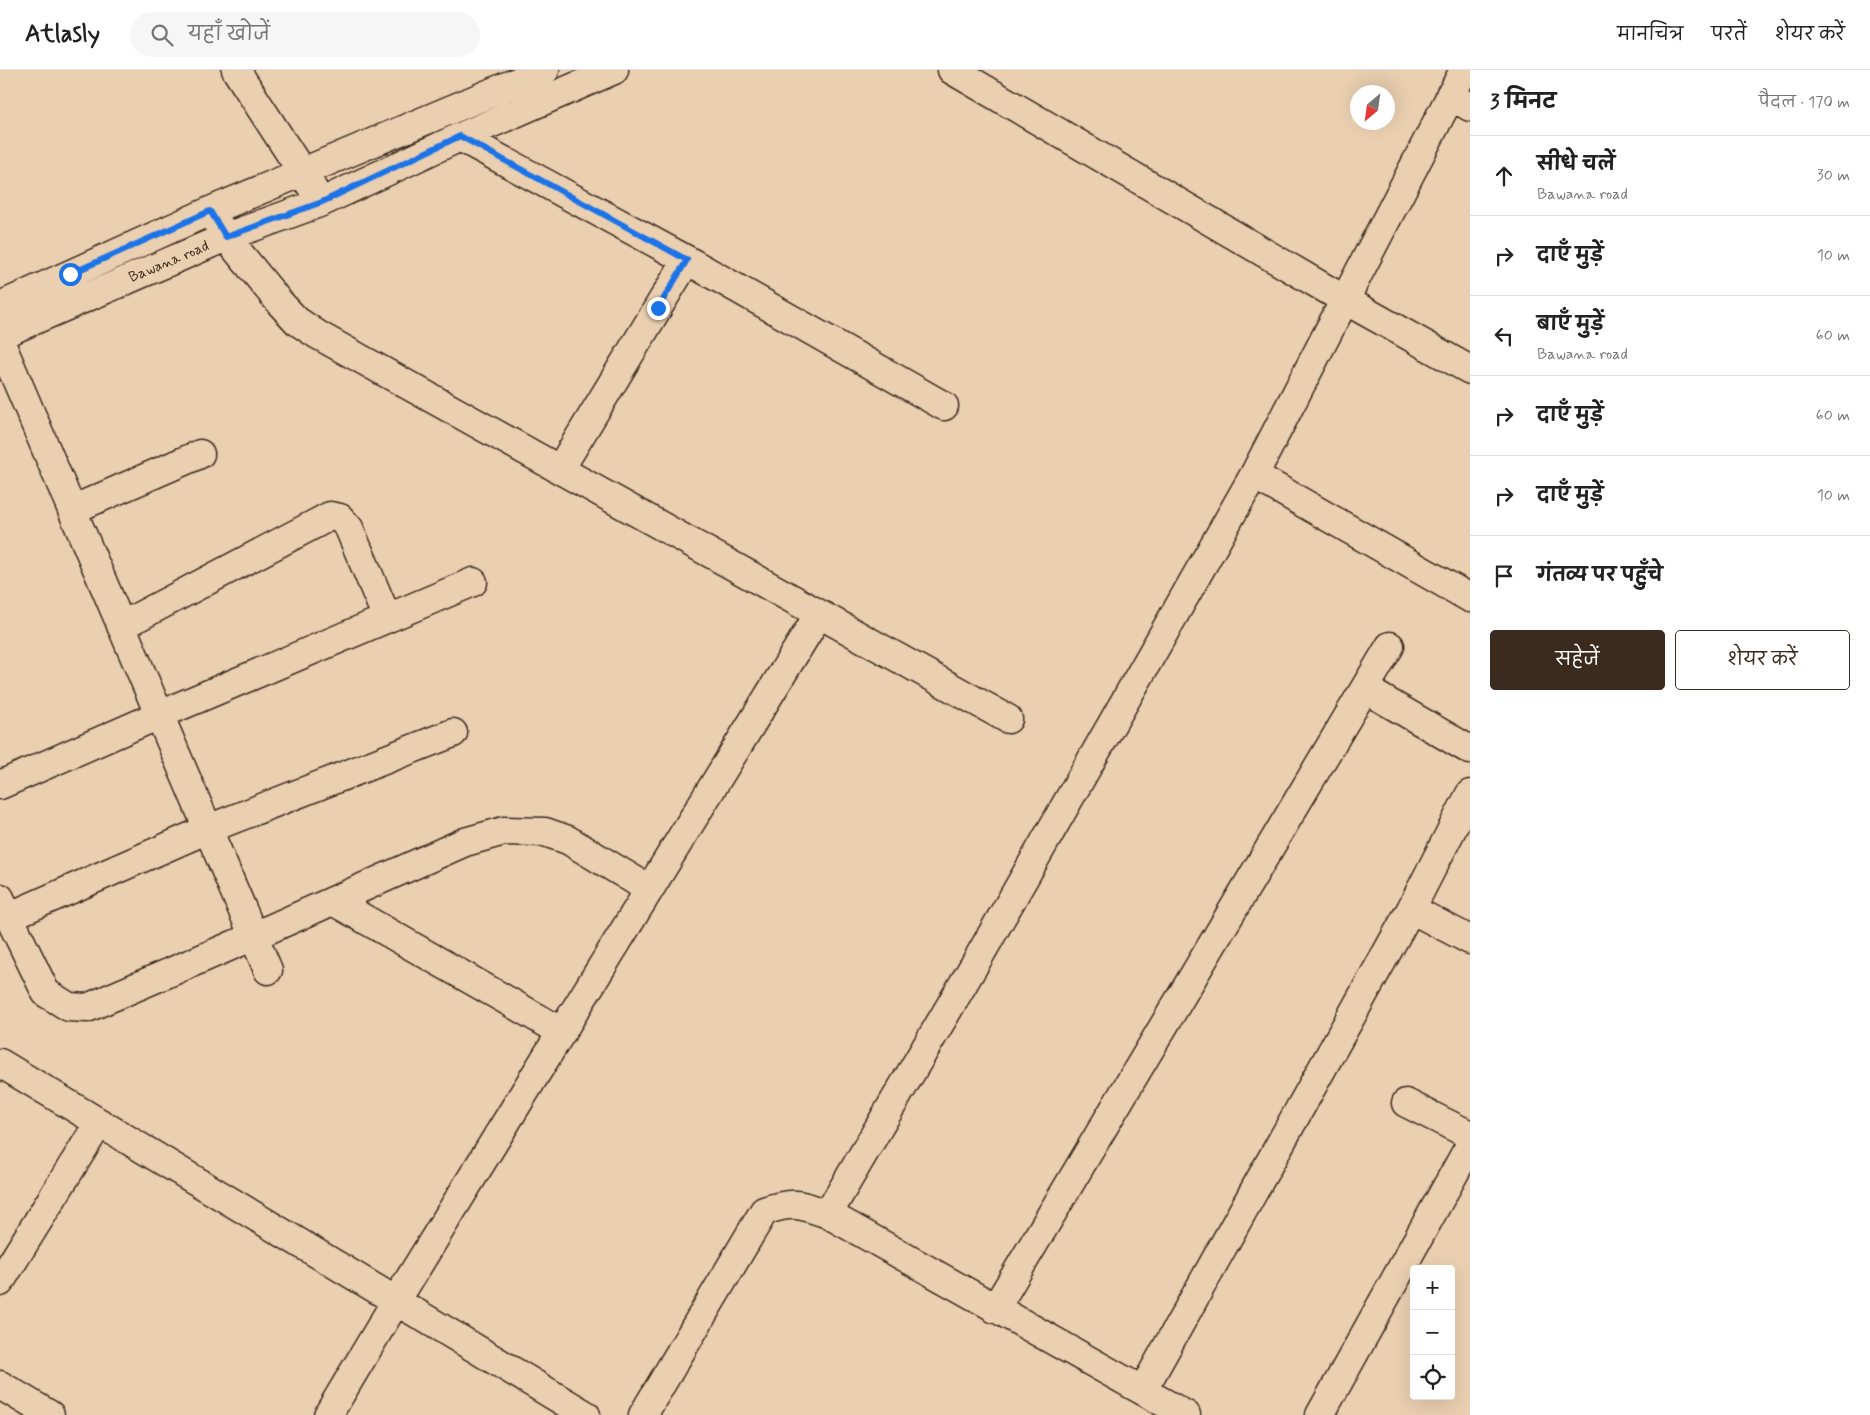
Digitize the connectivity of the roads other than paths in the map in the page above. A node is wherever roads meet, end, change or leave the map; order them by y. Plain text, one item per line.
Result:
1 (236, 70) edge
2 (545, 70) edge
3 (614, 70) edge
4 (952, 70) edge
5 (1464, 70) edge
6 (1460, 101) edge
7 (460, 136) junction
8 (303, 173) junction
9 (322, 202) junction
10 (210, 211) junction
11 (226, 237) junction
12 (687, 260) junction
13 (1345, 300) junction
14 (0, 306) edge
15 (0, 336) edge
16 (0, 341) edge
17 (1470, 370) edge
18 (944, 406) dead end
19 (200, 454) dead end
20 (560, 469) junction
21 (1254, 475) junction
22 (72, 510) junction
23 (473, 582) dead end
24 (1470, 598) edge
25 (819, 614) junction
26 (387, 618) junction
27 (121, 626) junction
28 (1390, 646) dead end
29 (1365, 689) junction
30 (158, 715) junction
31 (1008, 719) dead end
32 (453, 733) dead end
33 (1470, 750) edge
34 (0, 785) edge
35 (1470, 794) edge
36 (208, 829) junction
37 (649, 890) junction
38 (333, 902) junction
39 (4, 908) edge
40 (1411, 909) junction
41 (254, 936) junction
42 (1470, 940) edge
43 (268, 970) dead end
44 (562, 1032) junction
45 (0, 1063) edge
46 (1406, 1103) dead end
47 (99, 1123) junction
48 (1470, 1135) edge
49 (1470, 1145) edge
50 (828, 1214) junction
51 (0, 1282) edge
52 (396, 1301) junction
53 (995, 1309) junction
54 (0, 1385) edge
55 (1146, 1400) edge
56 (50, 1415) edge
57 (328, 1415) edge
58 (586, 1415) edge
59 (643, 1415) edge
60 (1186, 1415) edge
61 (1320, 1415) edge

1 - 8 street
2 - 8 street, Bawana road
3 - 7 street, Bawana road
4 - 13 street
5 - 6 street
6 - 13 street
7 - 9 street, Bawana road
7 - 12 street
8 - 9 street
8 - 10 street, Bawana road
9 - 11 street, Bawana road
10 - 11 street
10 - 14 street, Bawana road
11 - 15 street, Bawana road
11 - 20 street
12 - 18 street
12 - 20 street
13 - 17 street
13 - 21 street
16 - 22 street
19 - 22 street
20 - 25 street
21 - 24 street
21 - 50 street
22 - 27 street
23 - 26 street
25 - 31 street
25 - 37 street
26 - 27 street
26 - 30 street
27 - 30 street
28 - 29 street
29 - 33 street
29 - 53 street
30 - 34 street
30 - 36 street
32 - 36 street
35 - 40 street
36 - 39 street
36 - 41 street
37 - 38 street
37 - 44 street
38 - 41 street
38 - 44 street
39 - 41 street
40 - 42 street
40 - 55 street
41 - 43 street
44 - 52 street
45 - 47 street
46 - 48 street
47 - 51 street
47 - 52 street
49 - 61 street
50 - 53 street
50 - 59 street
52 - 57 street
52 - 58 street
53 - 55 street
54 - 56 street
55 - 60 street

